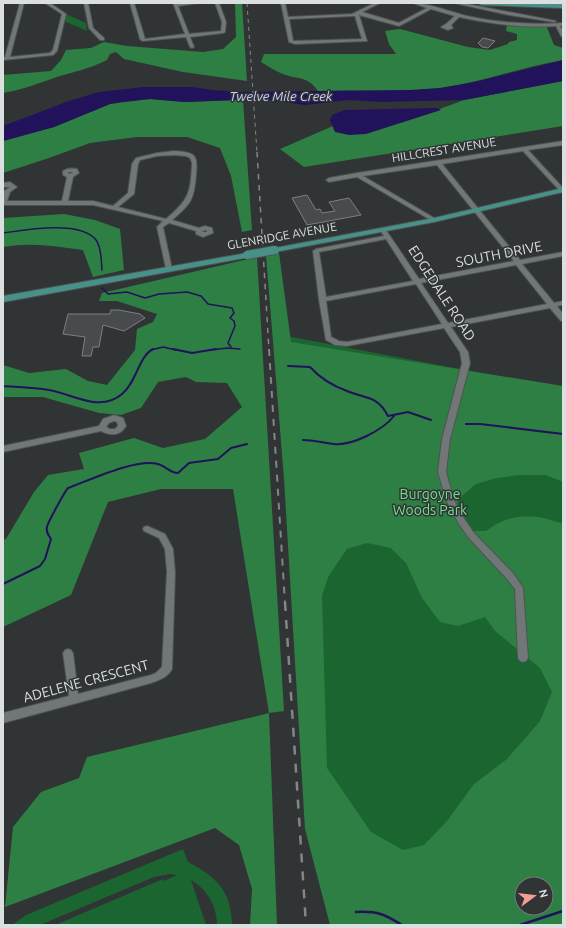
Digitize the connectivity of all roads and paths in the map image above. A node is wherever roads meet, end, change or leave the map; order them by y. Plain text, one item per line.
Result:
1 (22, 3) edge
2 (47, 3) edge
3 (86, 3) edge
4 (132, 3) edge
5 (197, 3) edge
6 (217, 3) edge
7 (282, 3) edge
8 (378, 3) edge
9 (415, 3) edge
10 (456, 3) edge
11 (481, 3) edge
12 (552, 3) edge
13 (176, 4) edge
14 (563, 5) edge
15 (430, 8) junction
16 (358, 13) junction
17 (458, 15) junction
18 (286, 18) junction
19 (563, 23) edge
20 (557, 24) junction
21 (448, 25) dead end
22 (188, 36) junction
23 (563, 36) edge
24 (102, 39) dead end
25 (192, 47) dead end
26 (5, 59) edge
27 (563, 143) edge
28 (524, 149) junction
29 (438, 162) junction
30 (357, 175) junction
31 (70, 176) dead end
32 (329, 180) dead end
33 (3, 185) edge
34 (5, 190) edge
35 (563, 190) edge
36 (66, 200) junction
37 (4, 201) edge
38 (118, 205) junction
39 (477, 210) junction
40 (168, 220) junction
41 (434, 220) junction
42 (199, 230) dead end
43 (383, 230) junction
44 (388, 237) junction
45 (563, 254) edge
46 (517, 262) junction
47 (169, 269) junction
48 (418, 282) junction
49 (3, 299) edge
50 (322, 300) junction
51 (563, 303) edge
52 (552, 305) junction
53 (563, 319) edge
54 (446, 325) junction
55 (102, 428) dead end
56 (3, 449) edge
57 (147, 529) dead end
58 (68, 653) dead end
59 (523, 658) dead end
60 (74, 700) junction
61 (3, 718) edge

1 - 26 street
2 - 26 street
3 - 24 street
4 - 22 street
5 - 13 street
6 - 22 street
7 - 18 street
8 - 16 street
9 - 15 street
10 - 19 street
11 - 14 main road
12 - 14 main road
13 - 22 street
15 - 16 street
15 - 17 street
16 - 18 street
16 - 18 street
17 - 20 street
17 - 21 street
19 - 20 street
20 - 23 street
22 - 25 street
27 - 28 street, HILLCREST AVENUE
28 - 29 street, HILLCREST AVENUE
28 - 35 street
29 - 30 street, HILLCREST AVENUE
29 - 39 street
30 - 32 street, HILLCREST AVENUE
30 - 41 street
31 - 36 street
33 - 34 street
34 - 37 street
35 - 39 main road, GLENRIDGE AVENUE
36 - 37 street
36 - 38 street
38 - 40 street
38 - 40 street
39 - 41 main road, GLENRIDGE AVENUE
39 - 46 street
40 - 42 street
40 - 47 street
41 - 43 main road, GLENRIDGE AVENUE
43 - 44 street, EDGEDALE ROAD
43 - 47 main road, GLENRIDGE AVENUE, bridge
44 - 48 street, EDGEDALE ROAD
44 - 50 street
45 - 46 street, SOUTH DRIVE
46 - 48 street, SOUTH DRIVE
46 - 52 street
47 - 49 main road, GLENRIDGE AVENUE
48 - 50 street, SOUTH DRIVE
48 - 54 street, EDGEDALE ROAD
50 - 54 street
51 - 52 street
52 - 53 street
52 - 54 street
54 - 59 street, EDGEDALE ROAD
55 - 56 street
57 - 60 street, ADELENE CRESCENT
58 - 60 street
60 - 61 street, ADELENE CRESCENT

